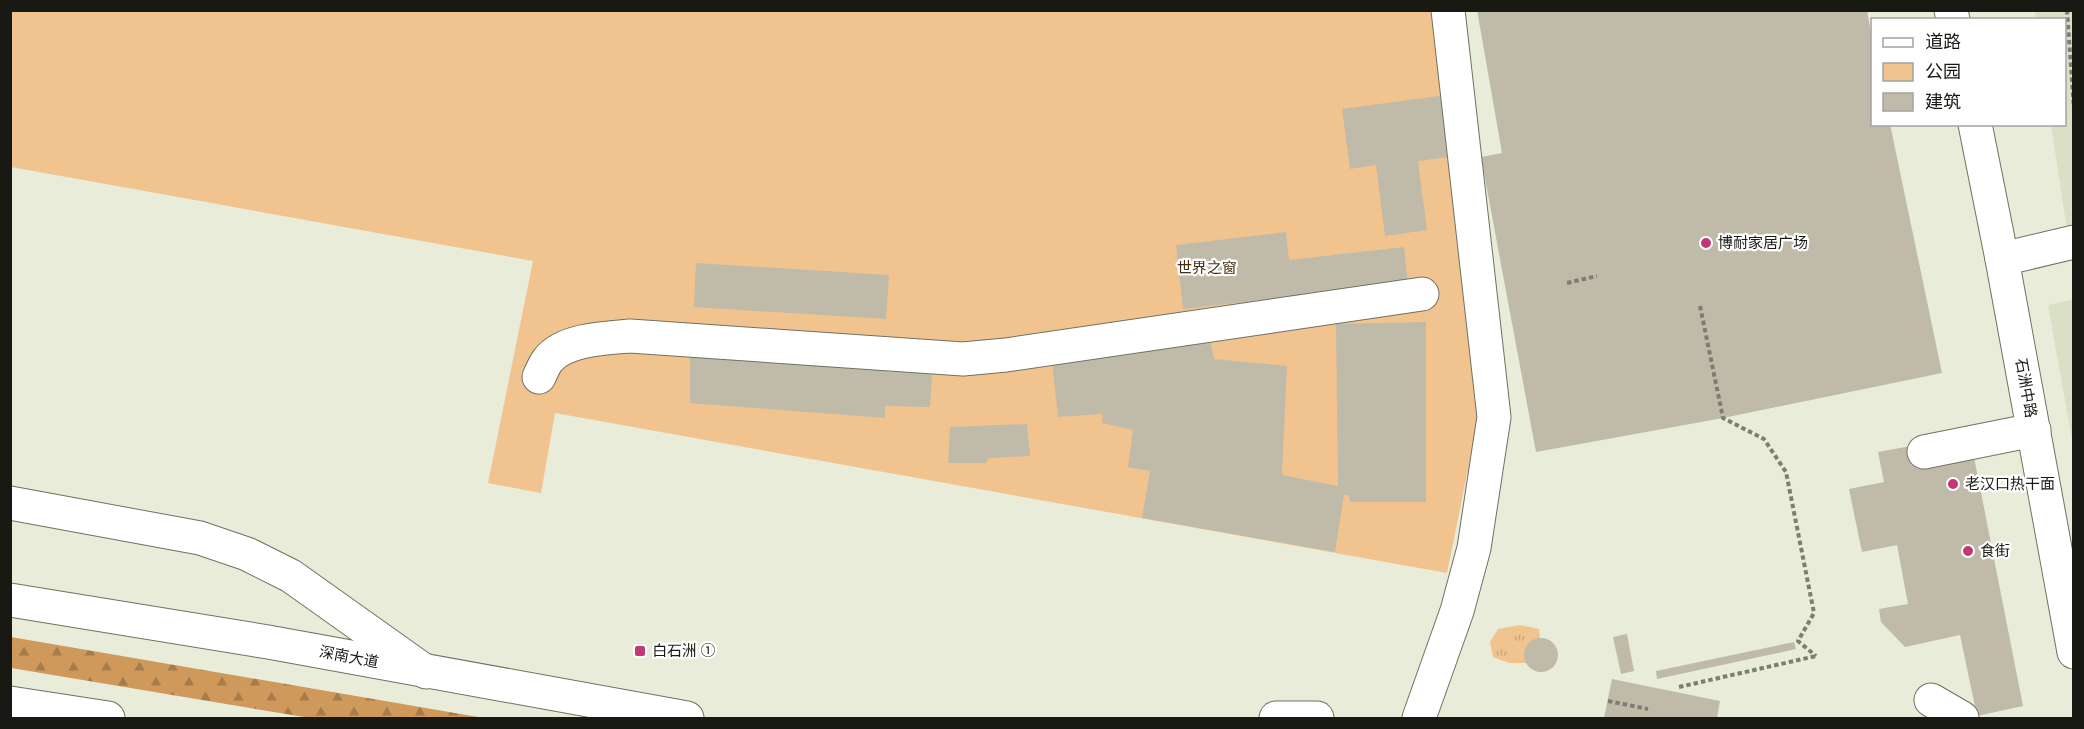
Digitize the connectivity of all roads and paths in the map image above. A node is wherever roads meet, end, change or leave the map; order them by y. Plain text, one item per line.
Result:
1 (1448, 10) edge
2 (2067, 10) edge
3 (2073, 109) edge
4 (1975, 126) edge
5 (1804, 236) dead end
6 (1771, 241) dead end
7 (2073, 243) edge
8 (2002, 259) junction
9 (1597, 276) dead end
10 (1567, 283) dead end
11 (1422, 294) dead end
12 (1700, 306) dead end
13 (538, 376) dead end
14 (2034, 430) junction
15 (1923, 452) dead end
16 (10, 503) edge
17 (10, 600) edge
18 (2070, 603) edge
19 (2073, 652) edge
20 (426, 672) junction
21 (1679, 687) dead end
22 (1931, 700) dead end
23 (1608, 701) dead end
24 (10, 703) edge
25 (1648, 709) dead end
26 (108, 718) edge
27 (687, 718) edge
28 (1276, 718) edge
29 (1317, 718) edge
30 (1419, 718) edge
31 (1962, 718) edge

1 - 30 main road
2 - 3 path
4 - 8 main road, 石洲中路
5 - 6 path
7 - 8 main road
8 - 14 main road, 石洲中路
9 - 10 path
11 - 13 main road
12 - 21 path
14 - 15 main road
14 - 18 main road, 石洲中路
16 - 20 main road
17 - 20 main road, 深南大道
18 - 19 main road, 石洲中路
20 - 27 main road, 深南大道
22 - 31 main road
23 - 25 path
24 - 26 main road
28 - 29 main road

